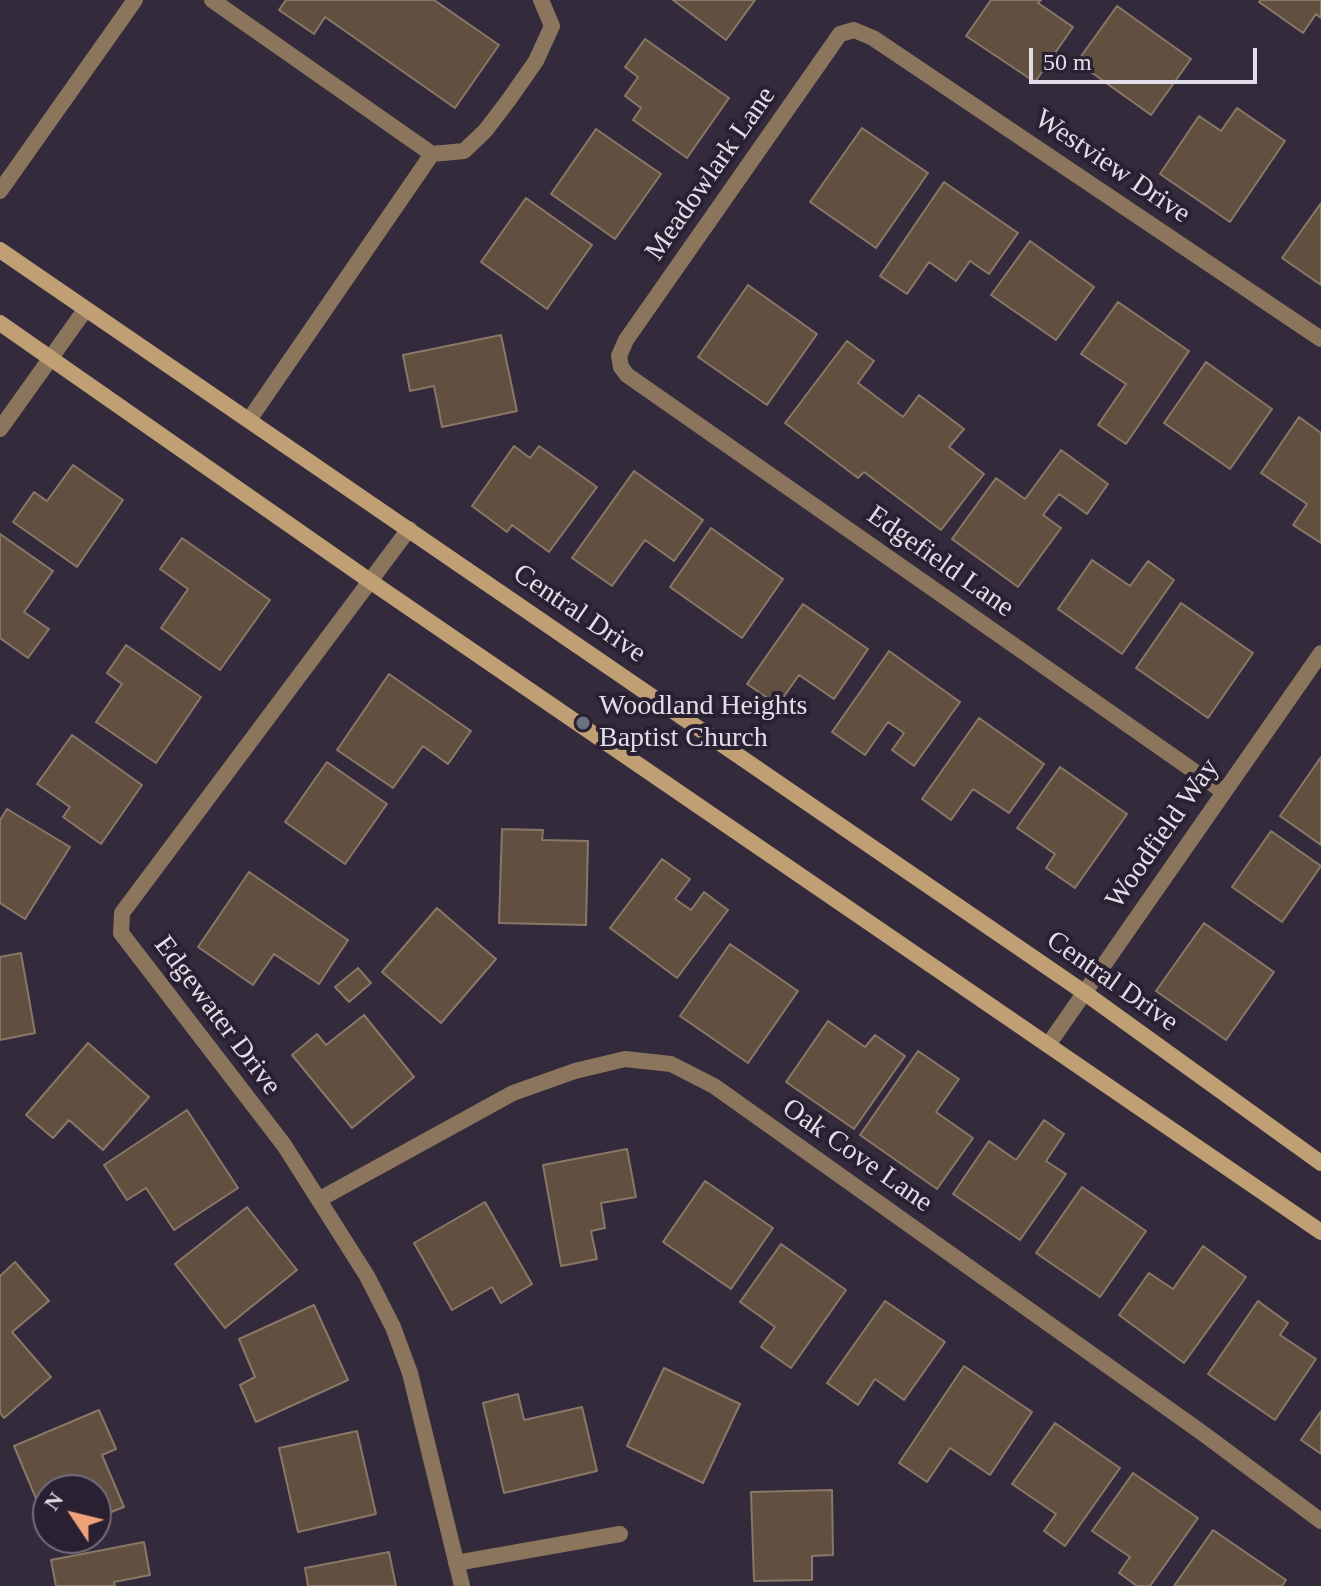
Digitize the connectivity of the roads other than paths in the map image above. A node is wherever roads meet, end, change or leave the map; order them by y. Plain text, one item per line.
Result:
1 (135, 0) edge
2 (212, 0) edge
3 (541, 0) edge
4 (873, 38) joint
5 (432, 154) junction
6 (0, 191) edge
7 (0, 250) edge
8 (85, 310) junction
9 (0, 323) edge
10 (1321, 339) edge
11 (50, 358) junction
12 (627, 375) joint
13 (249, 420) junction
14 (0, 429) edge
15 (409, 529) junction
16 (370, 581) junction
17 (1321, 653) edge
18 (1224, 792) junction
19 (1085, 993) junction
20 (1048, 1045) junction
21 (1321, 1163) edge
22 (320, 1199) junction
23 (1321, 1232) edge
24 (1321, 1521) edge
25 (620, 1534) dead end
26 (456, 1563) junction
27 (462, 1586) edge

1 - 6 street
2 - 5 street
3 - 5 street
4 - 10 street, Westview Drive
4 - 12 street, Meadowlark Lane
5 - 13 street
7 - 8 main road, Central Drive
8 - 11 street
8 - 13 main road, Central Drive
9 - 11 main road
11 - 14 street
11 - 16 main road
12 - 18 street, Edgefield Lane
13 - 15 main road, Central Drive
15 - 16 street, Edgewater Drive
15 - 19 main road, Central Drive
16 - 20 main road
16 - 22 street, Edgewater Drive
17 - 18 street, Woodfield Way
18 - 19 street, Woodfield Way
19 - 20 street, Woodfield Way
19 - 21 main road, Central Drive
20 - 23 main road
22 - 24 street, Oak Cove Lane
22 - 26 street, Edgewater Drive
25 - 26 street
26 - 27 street, Edgewater Drive

